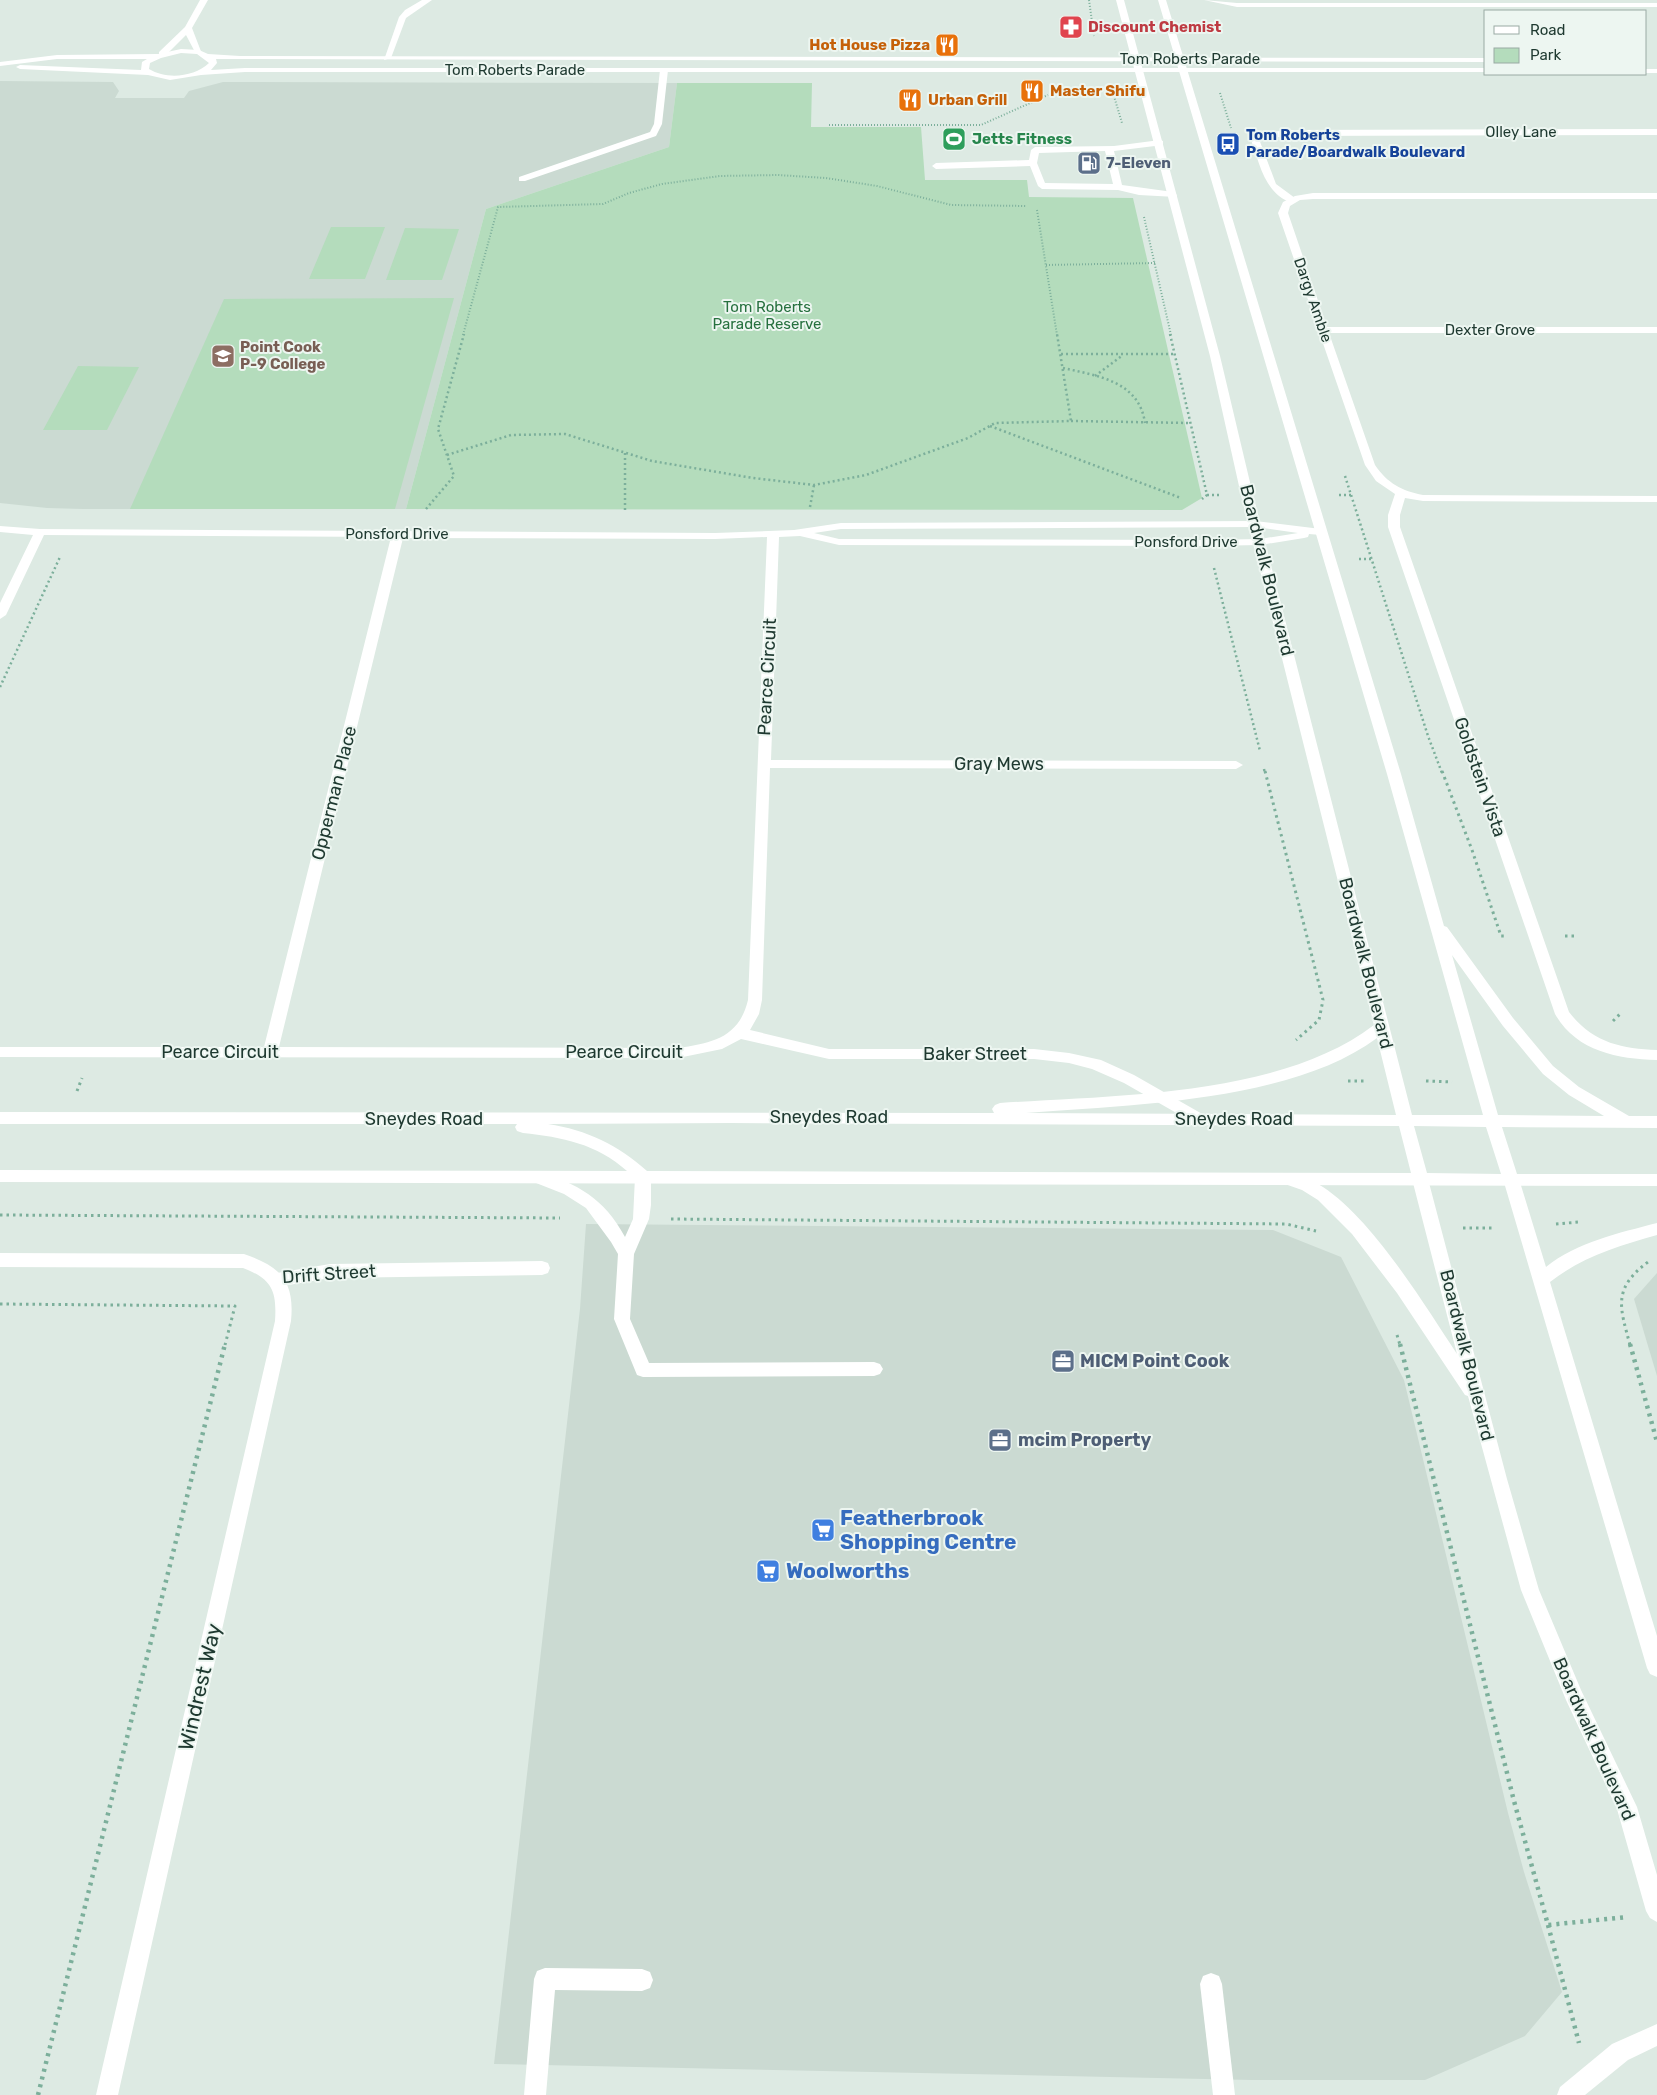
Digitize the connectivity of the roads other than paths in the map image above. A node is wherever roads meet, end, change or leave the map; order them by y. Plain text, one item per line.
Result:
1 (204, 0) edge
2 (428, 0) edge
3 (1120, 0) edge
4 (1162, 0) edge
5 (1208, 0) edge
6 (1657, 5) edge
7 (188, 28) junction
8 (199, 52) junction
9 (160, 55) junction
10 (209, 56) junction
11 (387, 58) junction
12 (809, 58) junction
13 (894, 59) junction
14 (1136, 59) junction
15 (1180, 59) junction
16 (1484, 60) edge
17 (1, 64) edge
18 (664, 70) junction
19 (1484, 70) edge
20 (833, 71) junction
21 (895, 71) junction
22 (1140, 71) junction
23 (1182, 71) junction
24 (148, 73) junction
25 (197, 74) junction
26 (1657, 132) edge
27 (1160, 144) junction
28 (1109, 149) junction
29 (1033, 163) junction
30 (936, 166) dead end
31 (522, 179) dead end
32 (1118, 187) junction
33 (1173, 195) junction
34 (1657, 196) edge
35 (1292, 200) junction
36 (1323, 330) junction
37 (1657, 330) edge
38 (1401, 493) junction
39 (1657, 499) edge
40 (1255, 524) junction
41 (0, 530) edge
42 (40, 532) junction
43 (1321, 532) junction
44 (773, 533) junction
45 (794, 533) junction
46 (398, 534) junction
47 (1260, 542) junction
48 (0, 615) edge
49 (763, 764) junction
50 (1236, 765) dead end
51 (1435, 920) junction
52 (1382, 1026) junction
53 (739, 1033) junction
54 (0, 1052) edge
55 (270, 1052) junction
56 (1657, 1055) edge
57 (1159, 1096) junction
58 (0, 1118) edge
59 (904, 1118) junction
60 (425, 1119) junction
61 (1199, 1119) junction
62 (1404, 1120) junction
63 (1492, 1121) junction
64 (1628, 1122) junction
65 (1657, 1122) edge
66 (0, 1176) edge
67 (537, 1177) junction
68 (643, 1177) junction
69 (1287, 1179) junction
70 (1420, 1179) junction
71 (1511, 1179) junction
72 (1657, 1180) edge
73 (1657, 1230) edge
74 (626, 1254) junction
75 (0, 1260) edge
76 (542, 1268) dead end
77 (1542, 1279) junction
78 (277, 1280) junction
79 (874, 1368) dead end
80 (1478, 1400) junction
81 (1657, 1668) edge
82 (1657, 1911) edge
83 (642, 1980) dead end
84 (1211, 1984) dead end
85 (1657, 2035) edge
86 (107, 2095) edge
87 (535, 2095) edge
88 (1224, 2095) edge
89 (1568, 2095) edge

1 - 7 street
2 - 11 street
3 - 14 street, Boardwalk Boulevard
4 - 15 street
5 - 6 street
7 - 8 street
7 - 9 street
8 - 9 street
8 - 10 street, Tom Roberts Parade
9 - 17 street
9 - 24 street
10 - 11 street, Tom Roberts Parade
10 - 25 street
11 - 12 street, Tom Roberts Parade
12 - 13 street, Tom Roberts Parade
12 - 20 street, Tom Roberts Parade
13 - 14 street, Tom Roberts Parade
13 - 21 street
14 - 15 street, Tom Roberts Parade
14 - 22 street, Boardwalk Boulevard
15 - 16 street, Tom Roberts Parade
15 - 23 street
17 - 24 street
18 - 20 street, Tom Roberts Parade
18 - 25 street, Tom Roberts Parade
18 - 31 street
19 - 23 street, Tom Roberts Parade
20 - 21 street, Tom Roberts Parade
21 - 22 street, Tom Roberts Parade
22 - 23 street, Tom Roberts Parade
22 - 27 street, Boardwalk Boulevard
23 - 43 street
24 - 25 street, Tom Roberts Parade
26 - 35 street, Olley Lane
27 - 28 street
27 - 33 street, Boardwalk Boulevard
28 - 29 street
28 - 32 street
29 - 30 street
29 - 32 street
32 - 33 street
33 - 40 street, Boardwalk Boulevard
34 - 35 street
35 - 36 street, Dargy Amble
36 - 37 street, Dexter Grove
36 - 38 street, Dargy Amble
38 - 39 street, Dargy Amble
38 - 56 street, Goldstein Vista
40 - 43 street, Ponsford Drive
40 - 45 street, Ponsford Drive
40 - 47 street, Boardwalk Boulevard
41 - 42 street, Ponsford Drive
42 - 46 street, Ponsford Drive
42 - 48 street
43 - 47 street, Ponsford Drive
43 - 51 street
44 - 45 street, Ponsford Drive
44 - 46 street, Ponsford Drive
44 - 49 street, Pearce Circuit
45 - 47 street, Ponsford Drive
46 - 55 street, Opperman Place
47 - 52 street, Boardwalk Boulevard
49 - 50 street, Gray Mews
49 - 53 street, Pearce Circuit
51 - 63 street
51 - 64 street
52 - 57 street
52 - 62 street, Boardwalk Boulevard
53 - 55 street, Pearce Circuit
53 - 57 street, Baker Street
54 - 55 street, Pearce Circuit
57 - 59 street
57 - 61 street, Baker Street
58 - 60 street, Sneydes Road
59 - 60 street, Sneydes Road
59 - 61 street, Sneydes Road
60 - 68 street
61 - 62 street, Sneydes Road
62 - 63 street, Sneydes Road
62 - 70 street, Boardwalk Boulevard
63 - 64 street, Sneydes Road
63 - 71 street
64 - 65 street, Sneydes Road
66 - 67 street
67 - 68 street
67 - 74 street
68 - 69 street
68 - 74 street
69 - 70 street
69 - 80 street
70 - 71 street
70 - 80 street, Boardwalk Boulevard
71 - 72 street
71 - 77 street
73 - 77 street
74 - 79 street
75 - 78 street, Drift Street
76 - 78 street, Drift Street
77 - 81 street
78 - 86 street, Windrest Way
80 - 82 street, Boardwalk Boulevard
83 - 87 street
84 - 88 street
85 - 89 street

